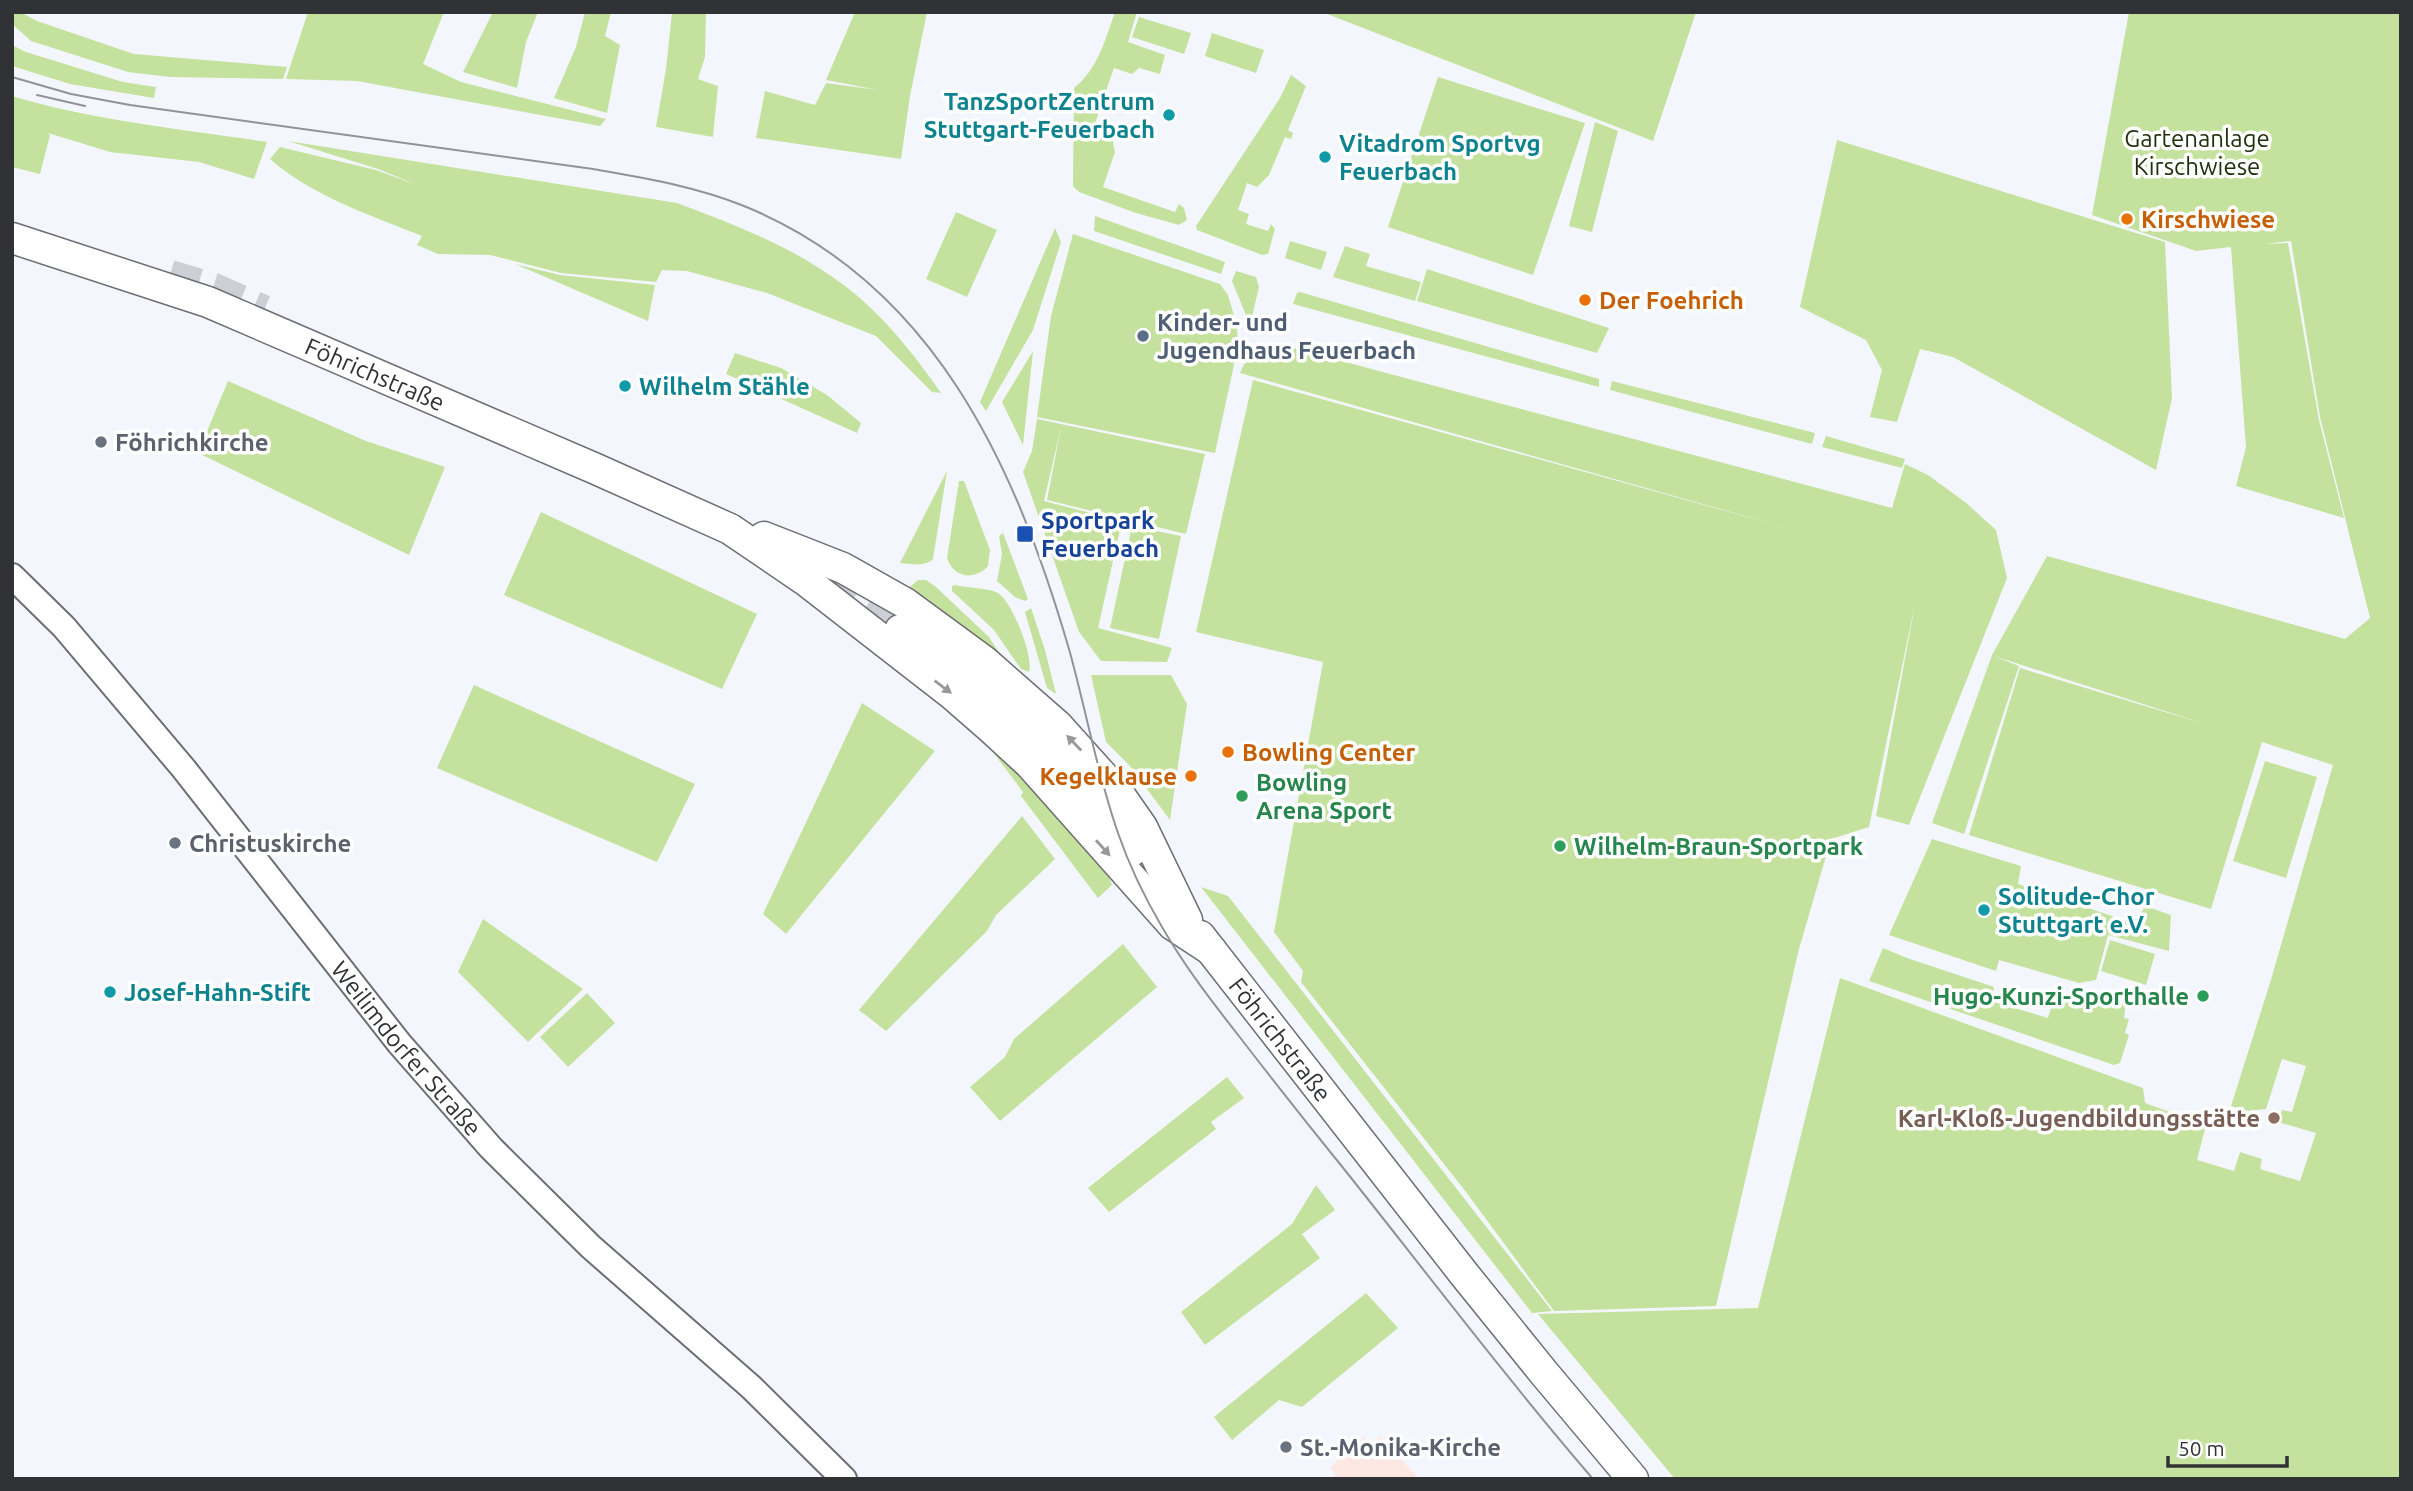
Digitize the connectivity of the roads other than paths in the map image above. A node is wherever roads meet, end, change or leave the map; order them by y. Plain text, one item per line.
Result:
1 (12, 238) edge
2 (12, 576) edge
3 (836, 585) junction
4 (890, 627) junction
5 (1211, 950) junction
6 (844, 1479) edge
7 (1633, 1479) edge

1 - 3 main road, Föhrichstraße
2 - 6 street, Weilimdorfer Straße
3 - 4 main road, Föhrichstraße
3 - 4 main road, Föhrichstraße
4 -> 5 main road
4 - 5 main road, Föhrichstraße
5 - 7 main road, Föhrichstraße

